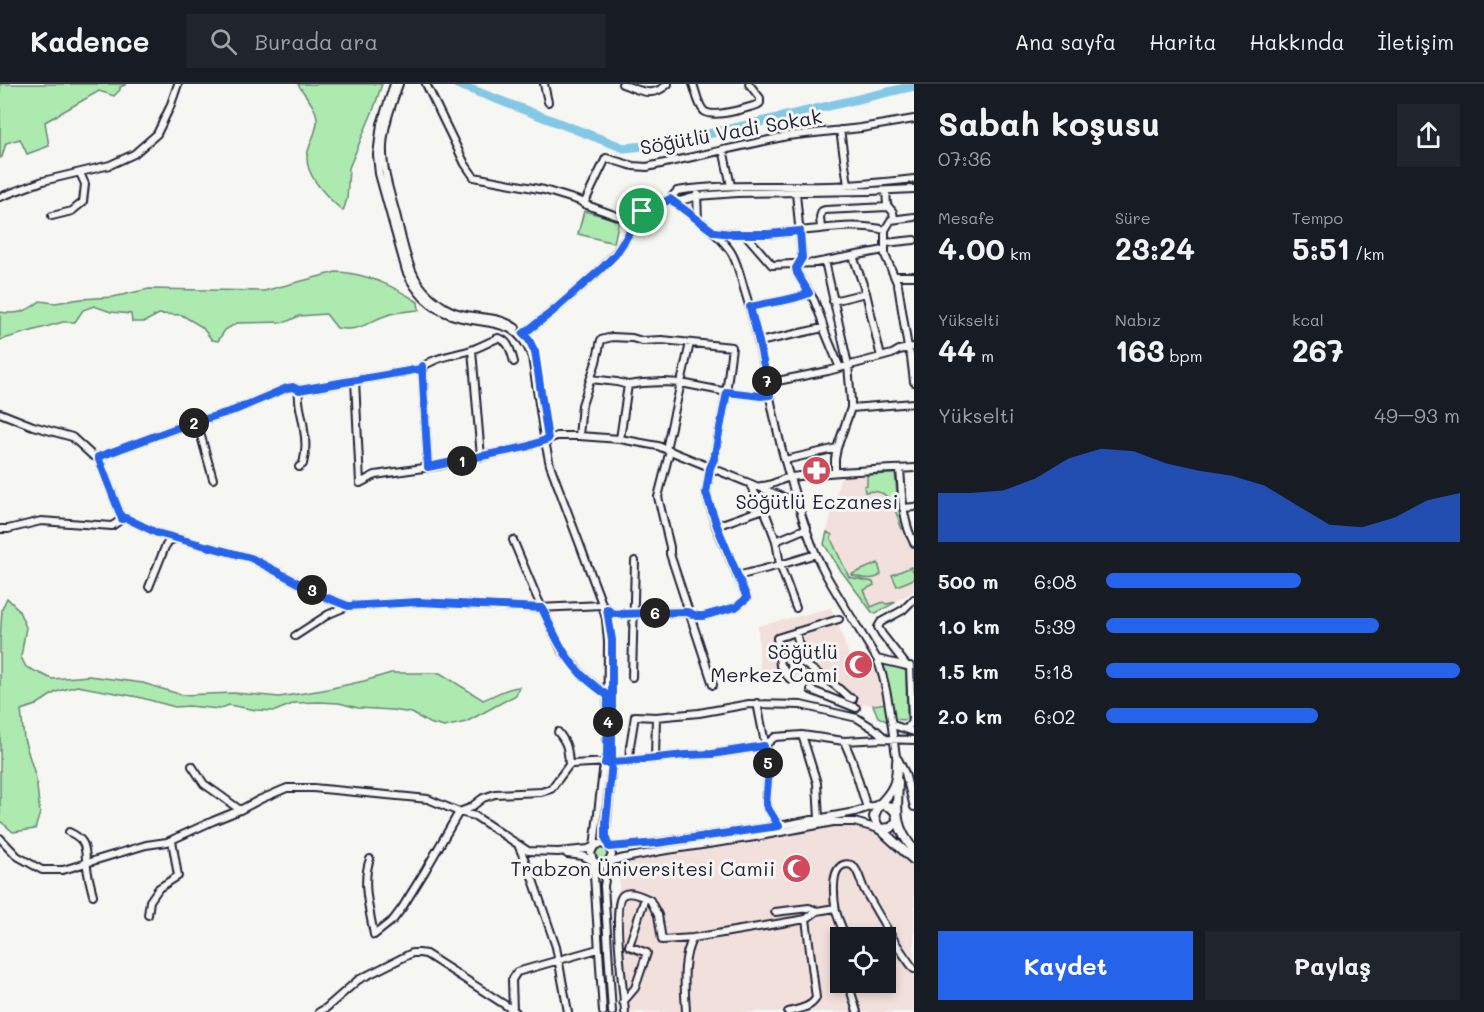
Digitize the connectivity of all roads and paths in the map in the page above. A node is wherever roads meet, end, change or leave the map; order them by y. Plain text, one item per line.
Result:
1 (178, 84) edge
2 (394, 84) edge
3 (399, 84) edge
4 (426, 84) edge
5 (544, 84) edge
6 (622, 84) edge
7 (668, 84) edge
8 (693, 84) edge
9 (749, 84) edge
10 (548, 102) dead end
11 (914, 119) edge
12 (840, 130) junction
13 (723, 149) junction
14 (80, 173) junction
15 (914, 179) edge
16 (848, 185) junction
17 (731, 186) junction
18 (696, 188) junction
19 (914, 189) edge
20 (886, 191) junction
21 (796, 193) junction
22 (698, 196) junction
23 (0, 197) edge
24 (670, 199) junction
25 (584, 204) junction
26 (888, 207) junction
27 (642, 211) junction
28 (52, 216) dead end
29 (914, 217) edge
30 (894, 219) junction
31 (698, 220) junction
32 (821, 229) junction
33 (885, 230) junction
34 (800, 231) junction
35 (714, 232) junction
36 (745, 234) junction
37 (914, 240) edge
38 (885, 247) junction
39 (853, 256) junction
40 (825, 261) junction
41 (798, 264) junction
42 (896, 276) junction
43 (914, 276) edge
44 (809, 293) junction
45 (866, 293) junction
46 (833, 301) junction
47 (750, 307) junction
48 (823, 328) junction
49 (523, 334) junction
50 (759, 342) junction
51 (690, 343) junction
52 (911, 347) edge
53 (472, 350) junction
54 (881, 357) junction
55 (514, 362) dead end
56 (422, 366) junction
57 (848, 366) junction
58 (840, 368) junction
59 (591, 379) junction
60 (355, 380) junction
61 (914, 381) edge
62 (681, 383) junction
63 (768, 383) junction
64 (628, 385) junction
65 (299, 390) junction
66 (727, 392) junction
67 (770, 395) junction
68 (914, 403) edge
69 (851, 408) junction
70 (0, 413) edge
71 (197, 422) junction
72 (579, 436) junction
73 (620, 439) junction
74 (547, 440) junction
75 (837, 448) junction
76 (668, 450) junction
77 (98, 457) junction
78 (481, 457) junction
79 (785, 460) junction
80 (299, 467) dead end
81 (428, 467) junction
82 (710, 468) junction
83 (914, 468) edge
84 (900, 469) junction
85 (835, 472) junction
86 (790, 477) junction
87 (213, 479) dead end
88 (749, 483) junction
89 (757, 486) junction
90 (798, 501) junction
91 (914, 507) edge
92 (903, 508) junction
93 (764, 509) junction
94 (122, 519) junction
95 (717, 526) junction
96 (807, 528) junction
97 (0, 529) edge
98 (175, 538) junction
99 (913, 538) edge
100 (513, 540) dead end
101 (776, 541) junction
102 (164, 550) junction
103 (154, 552) dead end
104 (816, 554) junction
105 (635, 561) dead end
106 (780, 565) junction
107 (737, 576) junction
108 (149, 587) dead end
109 (914, 599) edge
110 (348, 606) junction
111 (605, 607) junction
112 (542, 608) junction
113 (796, 608) dead end
114 (634, 614) junction
115 (690, 614) junction
116 (839, 619) dead end
117 (796, 632) junction
118 (295, 636) dead end
119 (877, 659) junction
120 (910, 665) edge
121 (632, 677) dead end
122 (790, 679) dead end
123 (714, 685) dead end
124 (811, 690) dead end
125 (608, 696) junction
126 (853, 699) dead end
127 (757, 703) junction
128 (856, 708) dead end
129 (656, 717) junction
130 (892, 725) junction
131 (911, 731) edge
132 (558, 732) dead end
133 (802, 735) junction
134 (886, 739) junction
135 (894, 740) junction
136 (914, 740) edge
137 (844, 741) junction
138 (764, 746) junction
139 (896, 753) junction
140 (655, 758) junction
141 (629, 761) junction
142 (608, 762) junction
143 (897, 762) junction
144 (569, 765) junction
145 (192, 766) dead end
146 (879, 804) junction
147 (914, 807) edge
148 (867, 808) junction
149 (240, 810) junction
150 (459, 812) junction
151 (897, 817) junction
152 (819, 819) junction
153 (779, 826) junction
154 (879, 829) junction
155 (69, 832) dead end
156 (0, 838) edge
157 (172, 840) junction
158 (519, 846) junction
159 (594, 847) junction
160 (609, 847) junction
161 (914, 850) edge
162 (558, 852) junction
163 (370, 859) dead end
164 (593, 860) junction
165 (914, 860) edge
166 (608, 862) junction
167 (86, 864) junction
168 (93, 895) dead end
169 (645, 898) junction
170 (835, 908) junction
171 (818, 911) junction
172 (775, 912) dead end
173 (148, 915) dead end
174 (806, 919) junction
175 (841, 927) edge
176 (693, 938) junction
177 (598, 949) junction
178 (559, 960) junction
179 (914, 969) edge
180 (852, 993) edge
181 (624, 1002) junction
182 (515, 1011) edge
183 (319, 1012) edge
184 (568, 1012) edge
185 (603, 1012) edge
186 (612, 1012) edge
187 (624, 1012) edge
188 (686, 1012) edge
189 (788, 1012) edge
190 (857, 1012) edge

1 - 14 street
2 - 74 street
3 - 49 street
4 - 25 street
5 - 10 street
6 - 7 street
8 - 9 street
11 - 12 street, Söğütlü Vadi Sokak
12 - 13 street, Söğütlü Vadi Sokak
12 - 16 street
13 - 17 street
13 - 25 street, Söğütlü Vadi Sokak
14 - 23 street
14 - 28 street
15 - 16 street
16 - 17 street
17 - 18 street
18 - 22 street
18 - 24 street
19 - 20 street
20 - 21 street
20 - 26 street
21 - 22 street
21 - 34 street
22 - 24 street
22 - 31 street
24 - 27 street
24 - 31 street
25 - 27 street
26 - 30 street
26 - 32 street
27 - 49 street
29 - 30 street
30 - 33 street
31 - 35 street
32 - 33 street
32 - 34 street
33 - 38 street
34 - 36 street
34 - 41 street
35 - 36 street
35 - 47 street
36 - 41 street
37 - 38 street
38 - 39 street
38 - 42 street
39 - 40 street
39 - 45 street
40 - 41 street
40 - 46 street
41 - 44 street
42 - 43 street
42 - 52 street
44 - 47 street
44 - 48 street
45 - 46 street
45 - 54 street
46 - 57 street
47 - 50 street
48 - 50 street
48 - 58 street
49 - 74 street
50 - 63 street
51 - 59 street
51 - 62 street
51 - 66 street
52 - 54 street
52 - 61 street
53 - 55 street
53 - 56 street
53 - 78 street
54 - 57 street
56 - 60 street
56 - 81 street
57 - 58 street
57 - 69 street
58 - 63 street
59 - 64 street
59 - 72 street
60 - 65 street
60 - 81 street
62 - 64 street
62 - 66 street
62 - 76 street
63 - 67 street
64 - 73 street
65 - 71 street
65 - 80 street
66 - 67 street
66 - 82 street
67 - 79 street
68 - 69 street
69 - 75 street
70 - 77 street
71 - 77 street
71 - 87 street
72 - 73 street
72 - 74 street
73 - 76 street
74 - 78 street
74 - 111 street
75 - 79 street
75 - 85 street
76 - 82 street
76 - 115 street
77 - 94 street
78 - 81 street
79 - 86 street
82 - 88 street
82 - 95 street
83 - 84 street
84 - 85 street
84 - 92 street
85 - 86 street
86 - 89 street
86 - 90 street
88 - 89 street
88 - 93 street
89 - 90 street
90 - 96 street
91 - 92 street
92 - 99 street
93 - 95 street
93 - 101 street
94 - 97 street
94 - 98 street
95 - 107 street
96 - 101 street
96 - 104 street
98 - 102 street
98 - 110 street
100 - 112 street
101 - 106 street
102 - 103 street
102 - 108 street
104 - 106 street
104 - 119 street
105 - 114 street
106 - 107 street
106 - 113 street
107 - 115 street
109 - 120 street
110 - 112 street
110 - 118 street
111 - 112 street
111 - 114 street
111 - 125 street
111 - 142 street
112 - 125 street
114 - 115 street
114 - 121 street
115 - 123 street
116 - 117 street
117 - 122 street
117 - 126 street
119 - 120 street
119 - 130 street
120 - 131 street
124 - 128 street
125 - 142 street
127 - 129 street
127 - 134 street
127 - 138 street
129 - 140 street
129 - 141 street
130 - 131 street
130 - 135 street
132 - 144 street
133 - 137 street
133 - 138 street
133 - 152 street
134 - 135 street
134 - 137 street
135 - 136 street
135 - 139 street
137 - 148 street
138 - 140 street
138 - 153 street
139 - 143 street
139 - 147 street
140 - 141 street
141 - 142 street
142 - 144 street
142 - 159 street
142 - 160 street
143 - 146 main road
143 - 151 main road
144 - 150 street
145 - 149 street
146 - 148 street
146 - 151 main road
146 - 154 main road
148 - 152 street
149 - 150 street
149 - 157 street
150 - 158 street
150 - 163 street
151 - 154 main road
151 - 161 main road
152 - 153 street
153 - 160 street
154 - 165 main road
154 - 166 street
155 - 167 street
156 - 167 street
157 - 167 street
157 - 173 street
158 - 162 street
158 - 178 street
159 - 160 street
159 - 162 street
159 - 164 street
160 - 166 street
162 - 164 street
164 - 166 street
164 - 177 street
166 - 186 street
167 - 168 street
169 - 176 street
169 - 181 street
169 - 181 street
170 - 171 street
170 - 175 street
170 - 179 street
171 - 172 street
171 - 174 street
174 - 176 street
174 - 189 street
176 - 188 street
177 - 178 street
177 - 185 street
178 - 182 street
178 - 184 street
180 - 190 street
181 - 187 street
182 - 183 street

